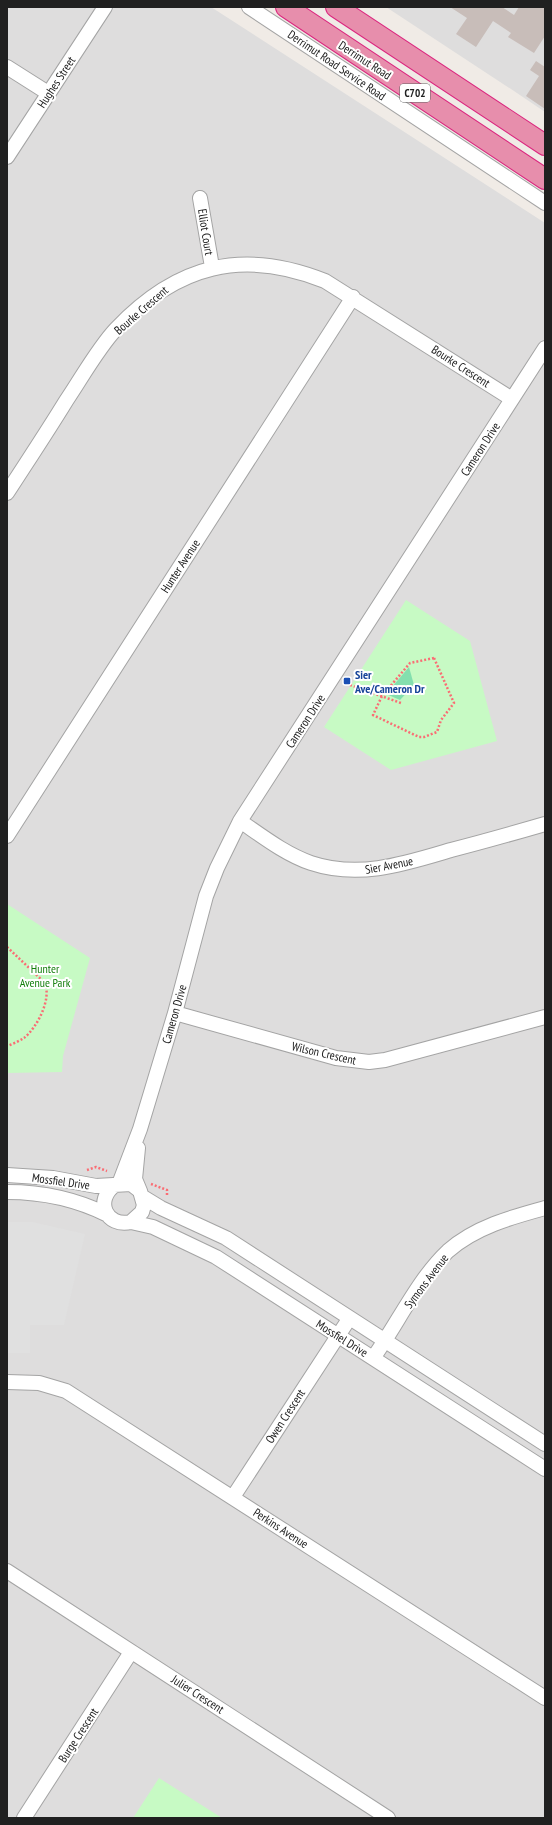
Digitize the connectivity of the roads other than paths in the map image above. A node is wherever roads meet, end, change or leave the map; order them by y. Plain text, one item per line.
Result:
1 (105, 7) edge
2 (249, 7) edge
3 (286, 7) edge
4 (336, 7) edge
5 (7, 67) edge
6 (48, 93) junction
7 (545, 145) edge
8 (7, 157) edge
9 (545, 178) edge
10 (200, 198) dead end
11 (545, 203) edge
12 (212, 267) junction
13 (353, 297) junction
14 (545, 348) edge
15 (512, 399) junction
16 (7, 493) edge
17 (240, 821) junction
18 (545, 824) edge
19 (7, 836) edge
20 (174, 1013) junction
21 (545, 1017) edge
22 (140, 1129) junction
23 (7, 1175) edge
24 (117, 1185) junction
25 (144, 1190) junction
26 (7, 1192) edge
27 (545, 1208) edge
28 (108, 1215) junction
29 (132, 1222) junction
30 (349, 1319) junction
31 (337, 1336) junction
32 (386, 1341) junction
33 (373, 1358) junction
34 (7, 1382) edge
35 (545, 1444) edge
36 (545, 1469) edge
37 (232, 1497) junction
38 (7, 1571) edge
39 (131, 1652) junction
40 (545, 1698) edge
41 (24, 1818) edge
42 (388, 1818) edge

1 - 6 street, Hughes Street
2 - 11 street, Derrimut Road Service Road
3 - 9 highway, Derrimut Road / C702
4 - 7 highway, C702
5 - 6 street
6 - 8 street, Hughes Street
10 - 12 street, Elliot Court
12 - 13 street, Bourke Crescent
12 - 16 street, Bourke Crescent
13 - 15 street, Bourke Crescent
13 - 19 street, Hunter Avenue
14 - 15 street, Cameron Drive
15 - 17 street, Cameron Drive
17 - 18 street, Sier Avenue
17 - 20 street, Cameron Drive
20 - 21 street, Wilson Crescent
20 - 22 street, Cameron Drive
22 - 24 street, Cameron Drive
22 - 25 street, Cameron Drive
23 - 24 street, Mossfiel Drive
24 - 25 street
24 - 28 street
25 - 29 street
25 - 30 street, Mossfiel Drive
26 - 28 street, Mossfiel Drive
27 - 32 street, Symons Avenue
28 - 29 street
29 - 31 street, Mossfiel Drive
30 - 31 street, Owen Crescent
30 - 32 street, Mossfiel Drive
31 - 33 street, Mossfiel Drive
31 - 37 street, Owen Crescent
32 - 33 street, Symons Avenue
32 - 35 street, Mossfiel Drive
33 - 36 street, Mossfiel Drive
34 - 37 street, Perkins Avenue
37 - 40 street, Perkins Avenue
38 - 39 street, Julier Crescent
39 - 41 street, Burge Crescent
39 - 42 street, Julier Crescent

